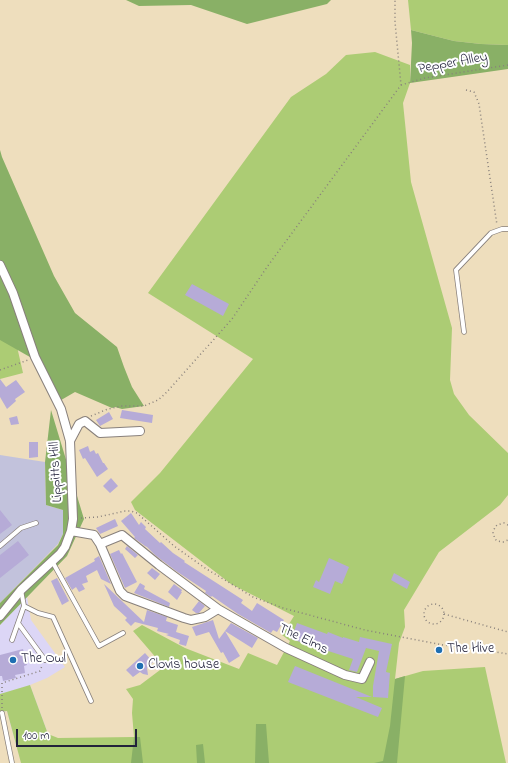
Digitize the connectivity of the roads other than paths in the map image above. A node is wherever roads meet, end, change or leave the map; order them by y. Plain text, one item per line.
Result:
1 (508, 229) edge
2 (0, 265) edge
3 (464, 332) dead end
4 (140, 431) dead end
5 (70, 441) junction
6 (36, 523) dead end
7 (71, 531) junction
8 (100, 544) junction
9 (0, 546) edge
10 (52, 561) junction
11 (21, 590) junction
12 (24, 606) junction
13 (218, 608) junction
14 (0, 616) edge
15 (18, 623) junction
16 (123, 633) dead end
17 (12, 640) dead end
18 (45, 660) road end
19 (370, 662) dead end
20 (91, 701) dead end
21 (2, 713) road end
22 (12, 763) edge

1 - 3 lane
2 - 5 street, Lippitts Hill
4 - 5 street
5 - 7 street, Lippitts Hill
6 - 9 lane
7 - 8 street
7 - 10 street, Lippitts Hill
8 - 13 street, The Elms
8 - 13 street
10 - 11 street, Lippitts Hill
10 - 16 lane
11 - 12 lane
11 - 14 street, Lippitts Hill
12 - 15 lane
12 - 20 lane
13 - 19 street, The Elms
15 - 17 lane
15 - 18 lane
21 - 22 lane

